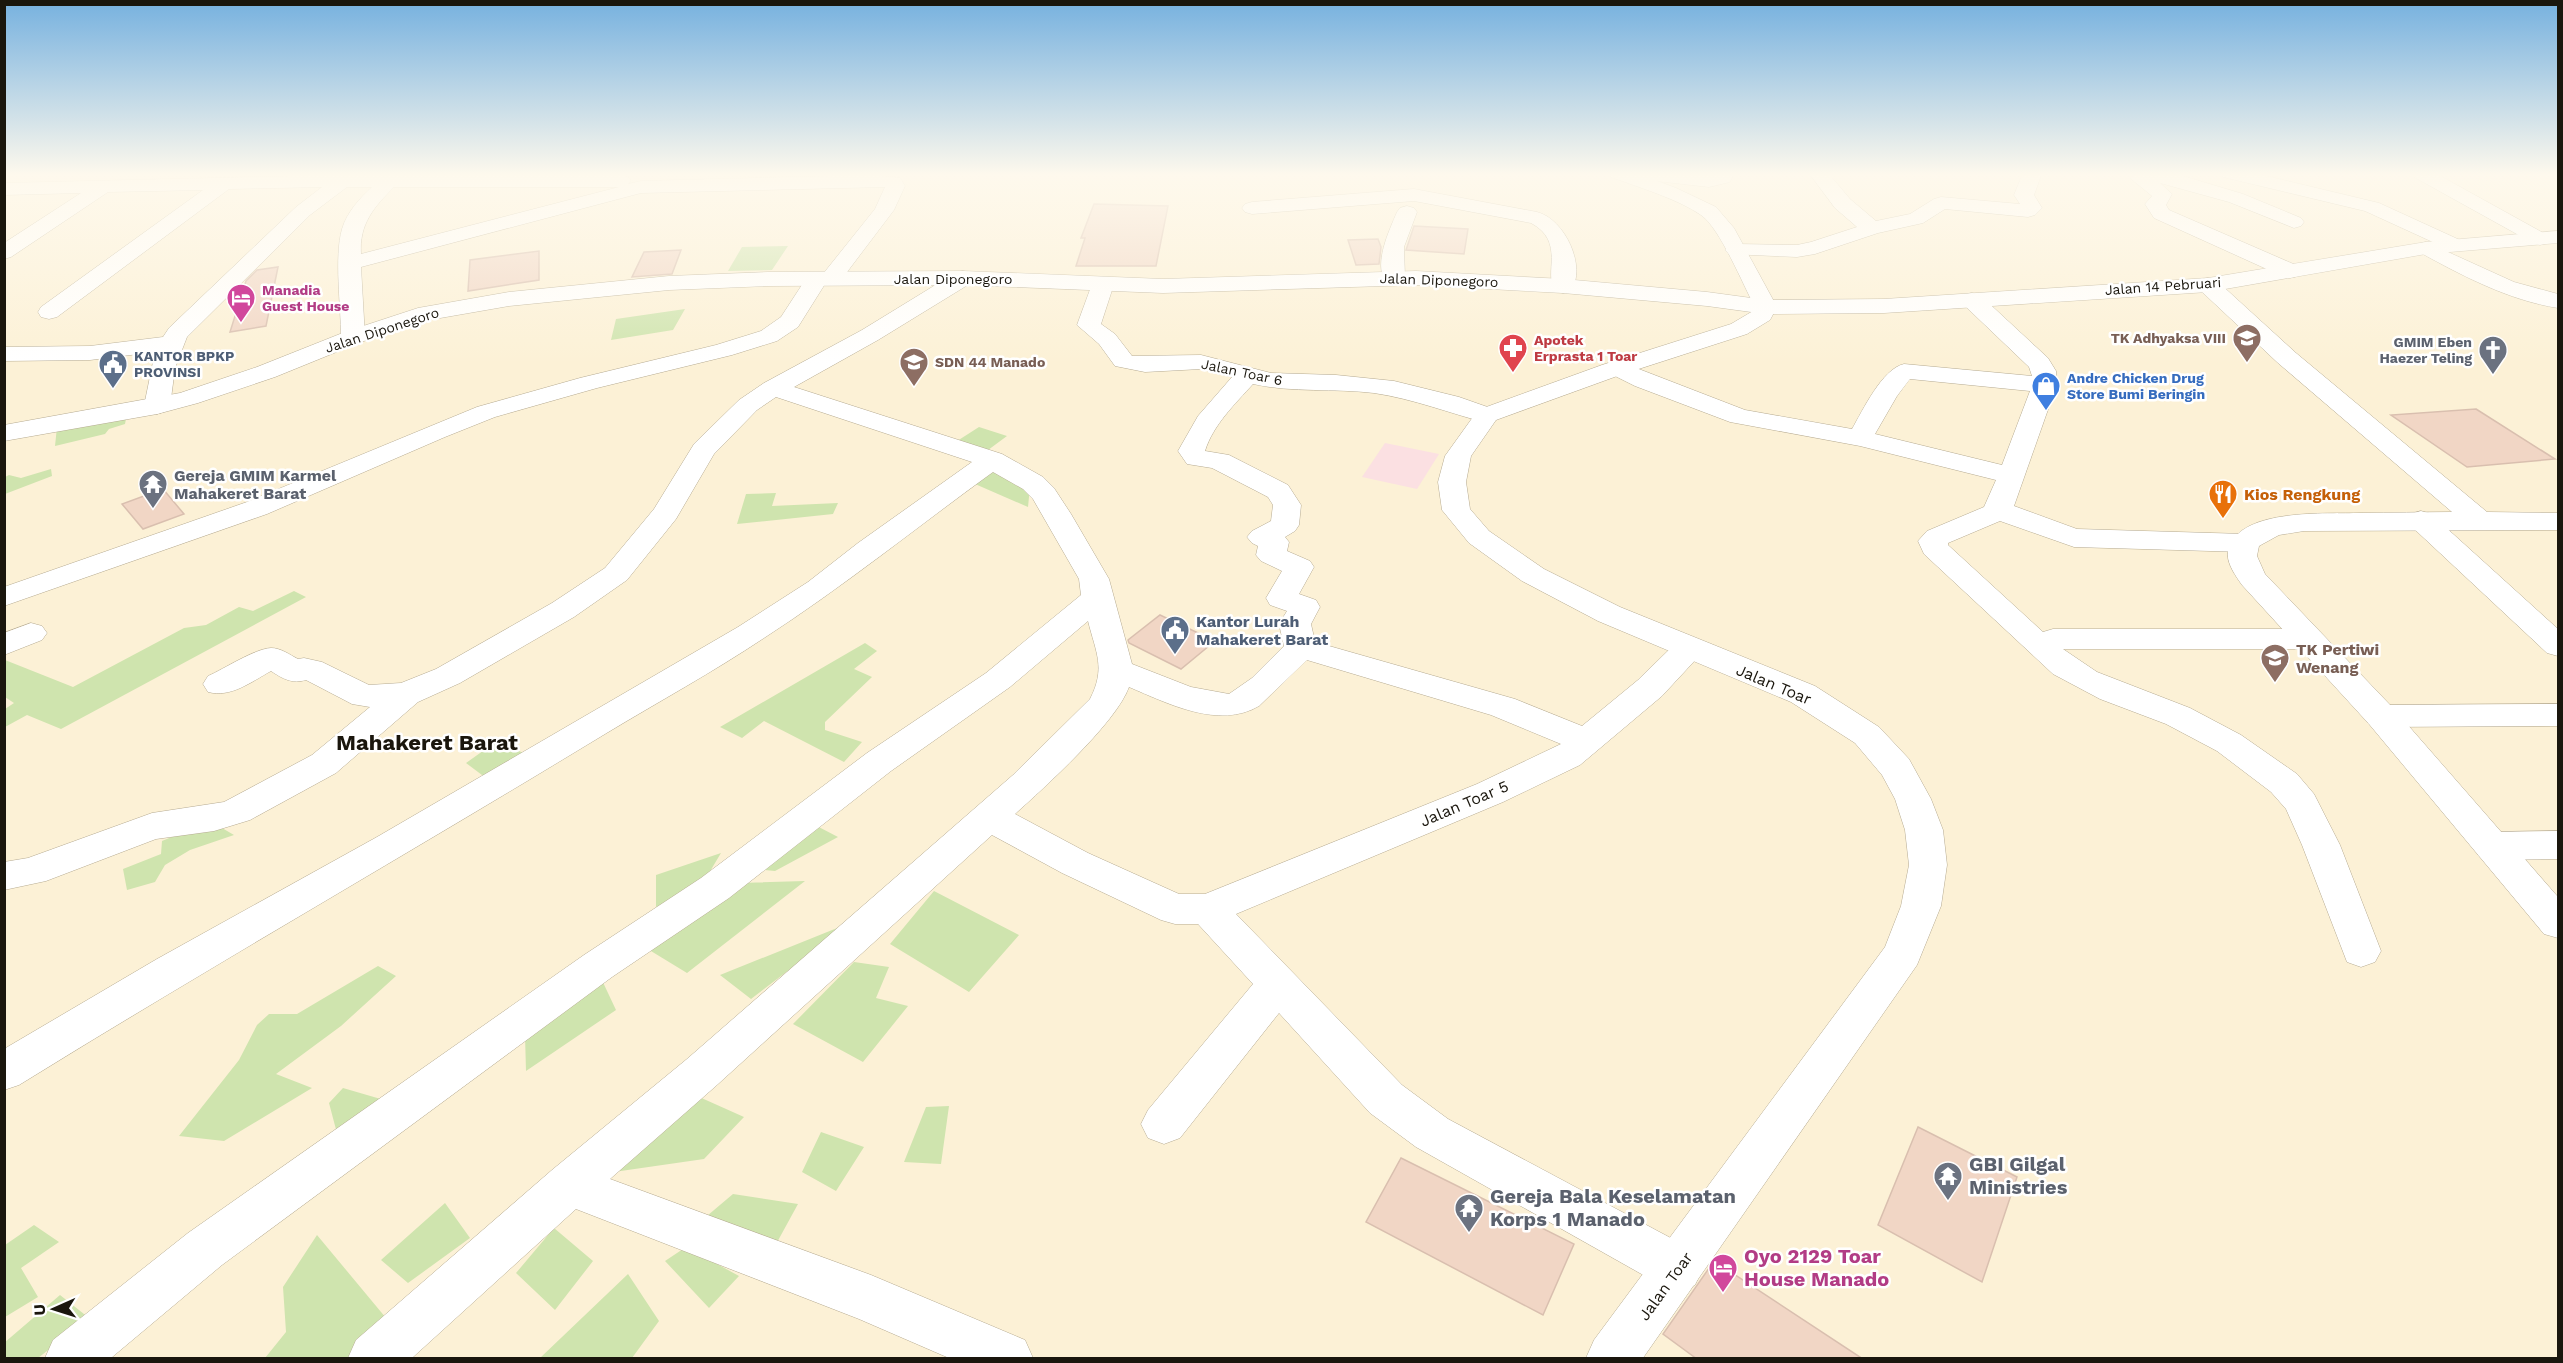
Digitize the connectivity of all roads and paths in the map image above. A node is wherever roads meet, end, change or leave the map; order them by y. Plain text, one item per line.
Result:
1 (29, 237) edge
2 (151, 237) edge
3 (276, 237) edge
4 (351, 237) edge
5 (448, 237) edge
6 (861, 237) edge
7 (1397, 237) edge
8 (1557, 237) edge
9 (1729, 237) edge
10 (1848, 237) edge
11 (2213, 237) edge
12 (2437, 237) edge
13 (2549, 238) edge
14 (2455, 245) junction
15 (2426, 248) junction
16 (1736, 250) junction
17 (4, 253) edge
18 (352, 263) junction
19 (2290, 270) junction
20 (963, 278) junction
21 (1394, 278) junction
22 (824, 279) junction
23 (1103, 284) junction
24 (2208, 285) junction
25 (1563, 286) junction
26 (2178, 286) junction
27 (1972, 300) junction
28 (2559, 301) edge
29 (1766, 307) junction
30 (49, 312) dead end
31 (353, 338) junction
32 (170, 343) junction
33 (4, 354) edge
34 (2259, 358) junction
35 (2287, 358) junction
36 (1618, 368) junction
37 (1247, 375) junction
38 (2045, 384) junction
39 (773, 388) junction
40 (157, 406) junction
41 (1487, 415) junction
42 (4, 433) edge
43 (1860, 438) junction
44 (2351, 440) junction
45 (2383, 440) junction
46 (992, 460) junction
47 (2010, 475) junction
48 (1997, 510) junction
49 (2431, 520) junction
50 (2479, 520) junction
51 (2559, 521) edge
52 (2245, 543) junction
53 (4, 597) edge
54 (1097, 598) junction
55 (2053, 639) dead end
56 (2309, 639) junction
57 (2559, 645) edge
58 (1301, 648) junction
59 (1689, 648) junction
60 (1117, 670) junction
61 (220, 684) dead end
62 (406, 694) junction
63 (2559, 715) edge
64 (2381, 716) junction
65 (1588, 742) junction
66 (989, 817) junction
67 (2559, 845) edge
68 (2492, 846) junction
69 (4, 876) edge
70 (1208, 909) junction
71 (2559, 923) edge
72 (2361, 951) dead end
73 (1278, 984) junction
74 (4, 1072) edge
75 (1164, 1124) dead end
76 (569, 1185) junction
77 (1678, 1269) junction
78 (71, 1359) edge
79 (374, 1359) edge
80 (1007, 1359) edge
81 (1612, 1359) edge

1 - 17 street
2 - 30 street
3 - 32 street
4 - 18 street
5 - 18 street
6 - 22 street
7 - 21 street
8 - 25 street
9 - 16 street
10 - 16 street
11 - 19 street
12 - 14 street
13 - 14 street, Jalan 14 Pebruari
14 - 15 street, Jalan 14 Pebruari
15 - 19 street, Jalan 14 Pebruari
15 - 28 street
16 - 29 street
18 - 31 street
19 - 24 street, Jalan 14 Pebruari
20 - 22 street, Jalan Diponegoro
20 - 23 street, Jalan Diponegoro
20 - 39 street
21 - 23 street, Jalan Diponegoro
21 - 25 street, Jalan Diponegoro
22 - 31 street, Jalan Diponegoro
22 - 53 street
23 - 37 street, Jalan Toar 6
24 - 26 street, Jalan 14 Pebruari
24 - 35 street
25 - 29 street, Jalan Diponegoro
26 - 27 street, Jalan 14 Pebruari
26 - 34 street
27 - 29 street, Jalan 14 Pebruari
27 - 38 street
29 - 36 street
31 - 40 street, Jalan Diponegoro
32 - 33 street
32 - 40 street
34 - 35 street
34 - 44 street
35 - 45 street
36 - 41 street
36 - 43 street
37 - 41 street, Jalan Toar 6
37 - 58 street
38 - 43 street
38 - 47 street
39 - 46 street
39 - 62 street
40 - 42 street, Jalan Diponegoro
41 - 59 street, Jalan Toar
43 - 47 street
44 - 45 street
44 - 49 street
45 - 50 street
46 - 54 street
46 - 74 street
47 - 48 street
48 - 52 street
48 - 72 street
49 - 50 street
49 - 52 street
49 - 57 street
50 - 51 street
52 - 56 street
54 - 60 street
54 - 78 street
55 - 56 street
56 - 64 street
58 - 60 street
58 - 65 street
59 - 65 street, Jalan Toar 5
59 - 77 street, Jalan Toar
60 - 66 street
61 - 62 street
62 - 69 street
63 - 64 street
64 - 68 street
65 - 70 street, Jalan Toar 5
66 - 70 street
66 - 76 street
67 - 68 street
68 - 71 street
70 - 73 street
73 - 75 street
73 - 77 street
76 - 79 street
76 - 80 street
77 - 81 street, Jalan Toar

